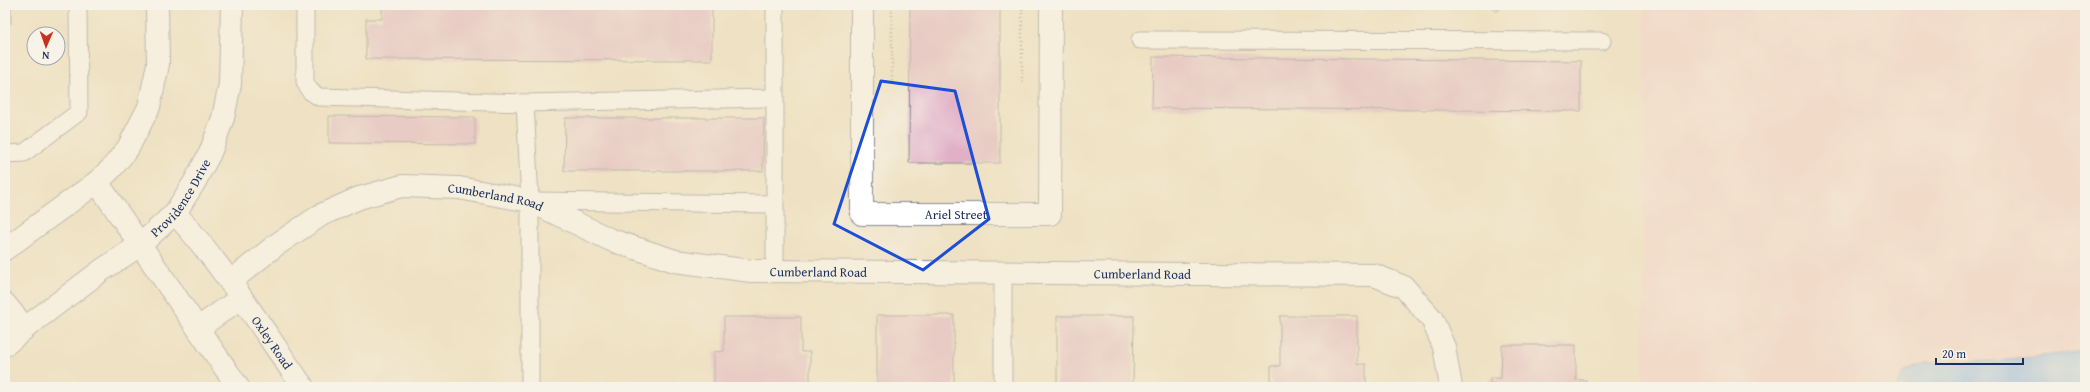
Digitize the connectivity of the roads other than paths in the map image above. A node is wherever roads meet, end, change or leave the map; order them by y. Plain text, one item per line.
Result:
1 (78, 5) edge
2 (158, 5) edge
3 (232, 5) edge
4 (305, 5) edge
5 (775, 5) edge
6 (862, 5) edge
7 (1051, 5) edge
8 (1140, 40) dead end
9 (1602, 42) dead end
10 (775, 98) junction
11 (525, 103) junction
12 (5, 154) edge
13 (97, 182) junction
14 (530, 201) junction
15 (774, 204) junction
16 (175, 213) junction
17 (140, 245) junction
18 (5, 248) edge
19 (775, 271) junction
20 (1003, 274) junction
21 (235, 290) junction
22 (5, 304) edge
23 (24, 328) junction
24 (198, 328) junction
25 (5, 345) edge
26 (238, 387) edge
27 (303, 387) edge
28 (530, 387) edge
29 (1003, 387) edge
30 (1451, 387) edge

1 - 12 lane
2 - 13 street
3 - 16 street, Providence Drive
4 - 11 lane
5 - 10 lane
6 - 7 street, Ariel Street
8 - 9 lane
10 - 11 lane
10 - 15 lane
11 - 14 lane
13 - 17 street
13 - 18 street
14 - 15 lane
14 - 19 street, Cumberland Road
14 - 21 street, Cumberland Road
14 - 28 lane
15 - 19 lane
16 - 17 street, Providence Drive
16 - 21 street, Oxley Road
17 - 23 street, Providence Drive
17 - 24 street
19 - 20 street, Cumberland Road
20 - 29 lane
20 - 30 street, Cumberland Road
21 - 24 street
21 - 27 street, Oxley Road
22 - 23 street
23 - 25 street, Providence Drive
24 - 26 street

